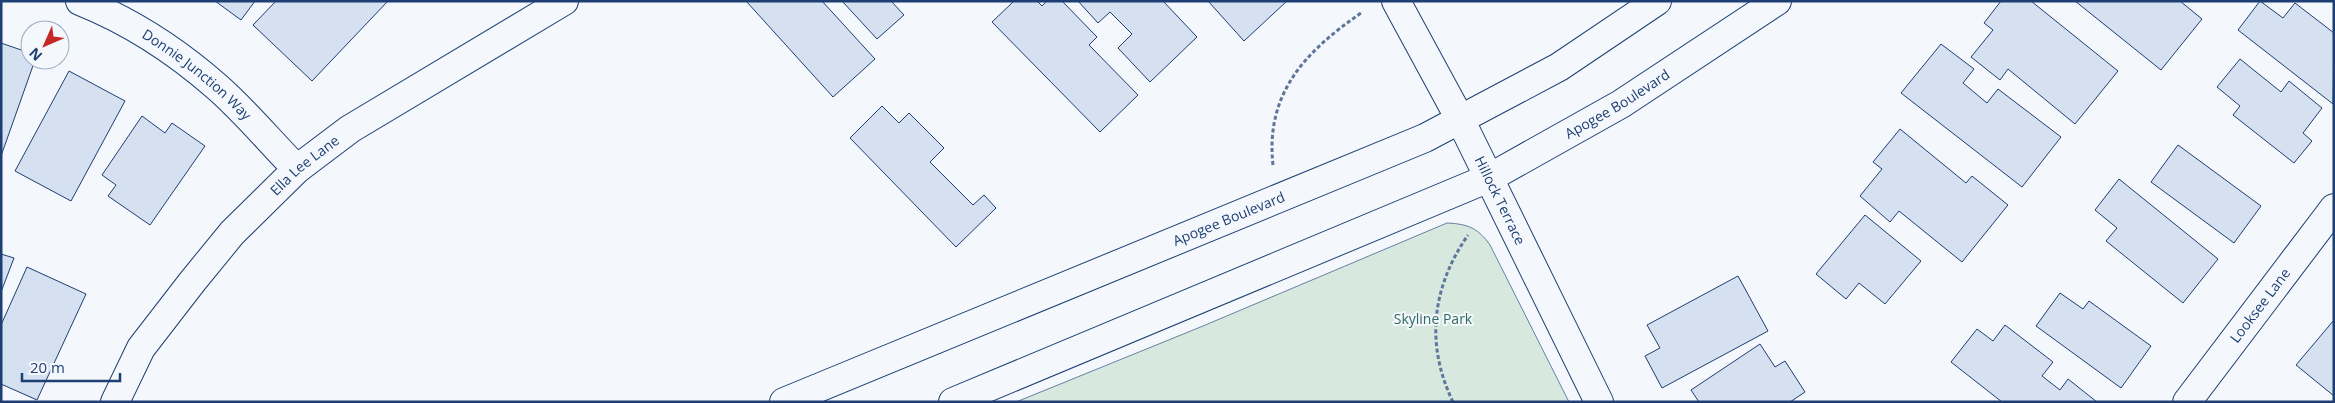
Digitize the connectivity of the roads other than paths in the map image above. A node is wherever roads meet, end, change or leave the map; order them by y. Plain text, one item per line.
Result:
1 (80, 1) edge
2 (564, 1) edge
3 (1396, 1) edge
4 (1657, 1) edge
5 (1777, 1) edge
6 (1460, 119) junction
7 (297, 169) junction
8 (1489, 178) junction
9 (2334, 208) edge
10 (115, 402) edge
11 (784, 402) edge
12 (953, 402) edge
13 (1599, 402) edge
14 (2187, 402) edge

1 - 7 street, Donnie Junction Way
2 - 7 street, Ella Lee Lane
3 - 6 street, Hillock Terrace
4 - 6 street, Apogee Boulevard
5 - 8 street, Apogee Boulevard
6 - 8 street, Hillock Terrace
6 - 11 street, Apogee Boulevard
7 - 10 street, Ella Lee Lane
8 - 12 street, Apogee Boulevard
8 - 13 street, Hillock Terrace
9 - 14 street, Looksee Lane

